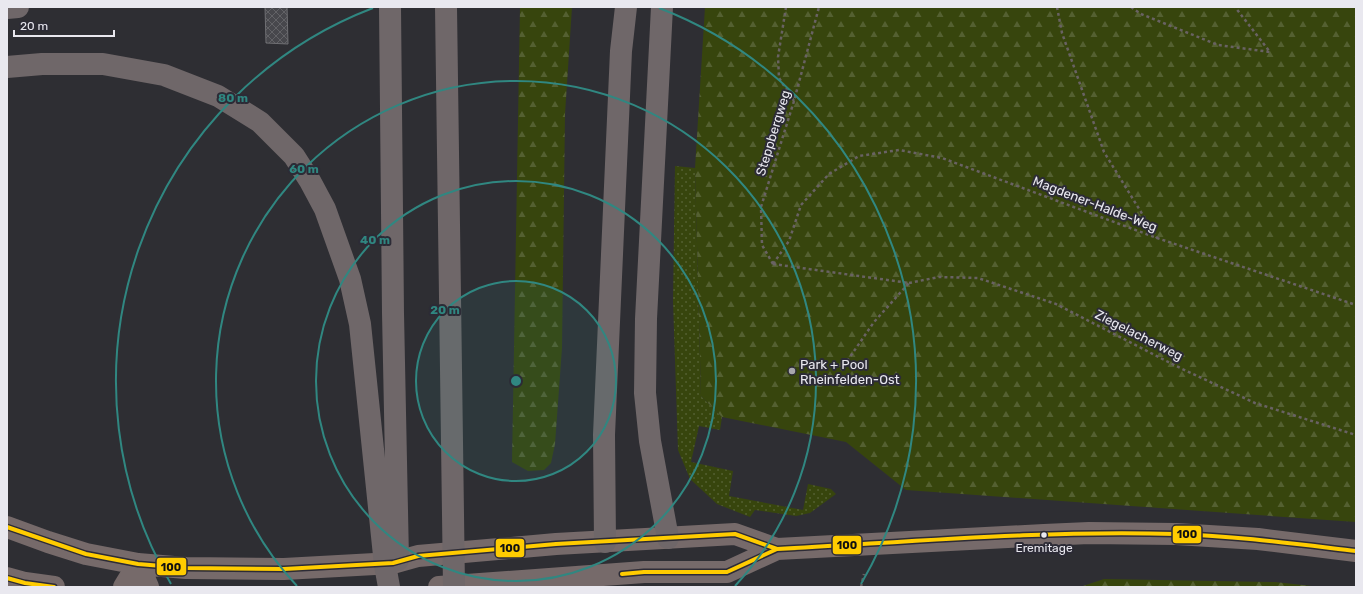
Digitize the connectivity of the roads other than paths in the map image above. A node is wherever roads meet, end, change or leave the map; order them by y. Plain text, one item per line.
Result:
1 (18, 7) edge
2 (390, 7) edge
3 (446, 7) edge
4 (626, 7) edge
5 (662, 7) edge
6 (7, 8) edge
7 (7, 67) edge
8 (7, 527) edge
9 (668, 538) junction
10 (605, 542) junction
11 (777, 548) junction
12 (1356, 551) edge
13 (138, 564) junction
14 (644, 572) junction
15 (7, 578) edge
16 (54, 587) edge
17 (124, 587) edge
18 (148, 587) edge
19 (389, 587) edge
20 (398, 587) edge
21 (439, 587) edge
22 (454, 587) edge

1 - 6 highway
2 - 20 highway
3 - 22 highway
4 - 10 highway
5 - 9 highway
7 - 19 highway
8 - 13 main road
9 - 10 main road
9 - 11 main road
9 - 14 main road
10 - 13 main road
10 - 14 main road
11 - 12 main road
11 - 14 main road
13 - 17 main road
13 - 18 main road
14 - 21 main road
15 - 16 main road

